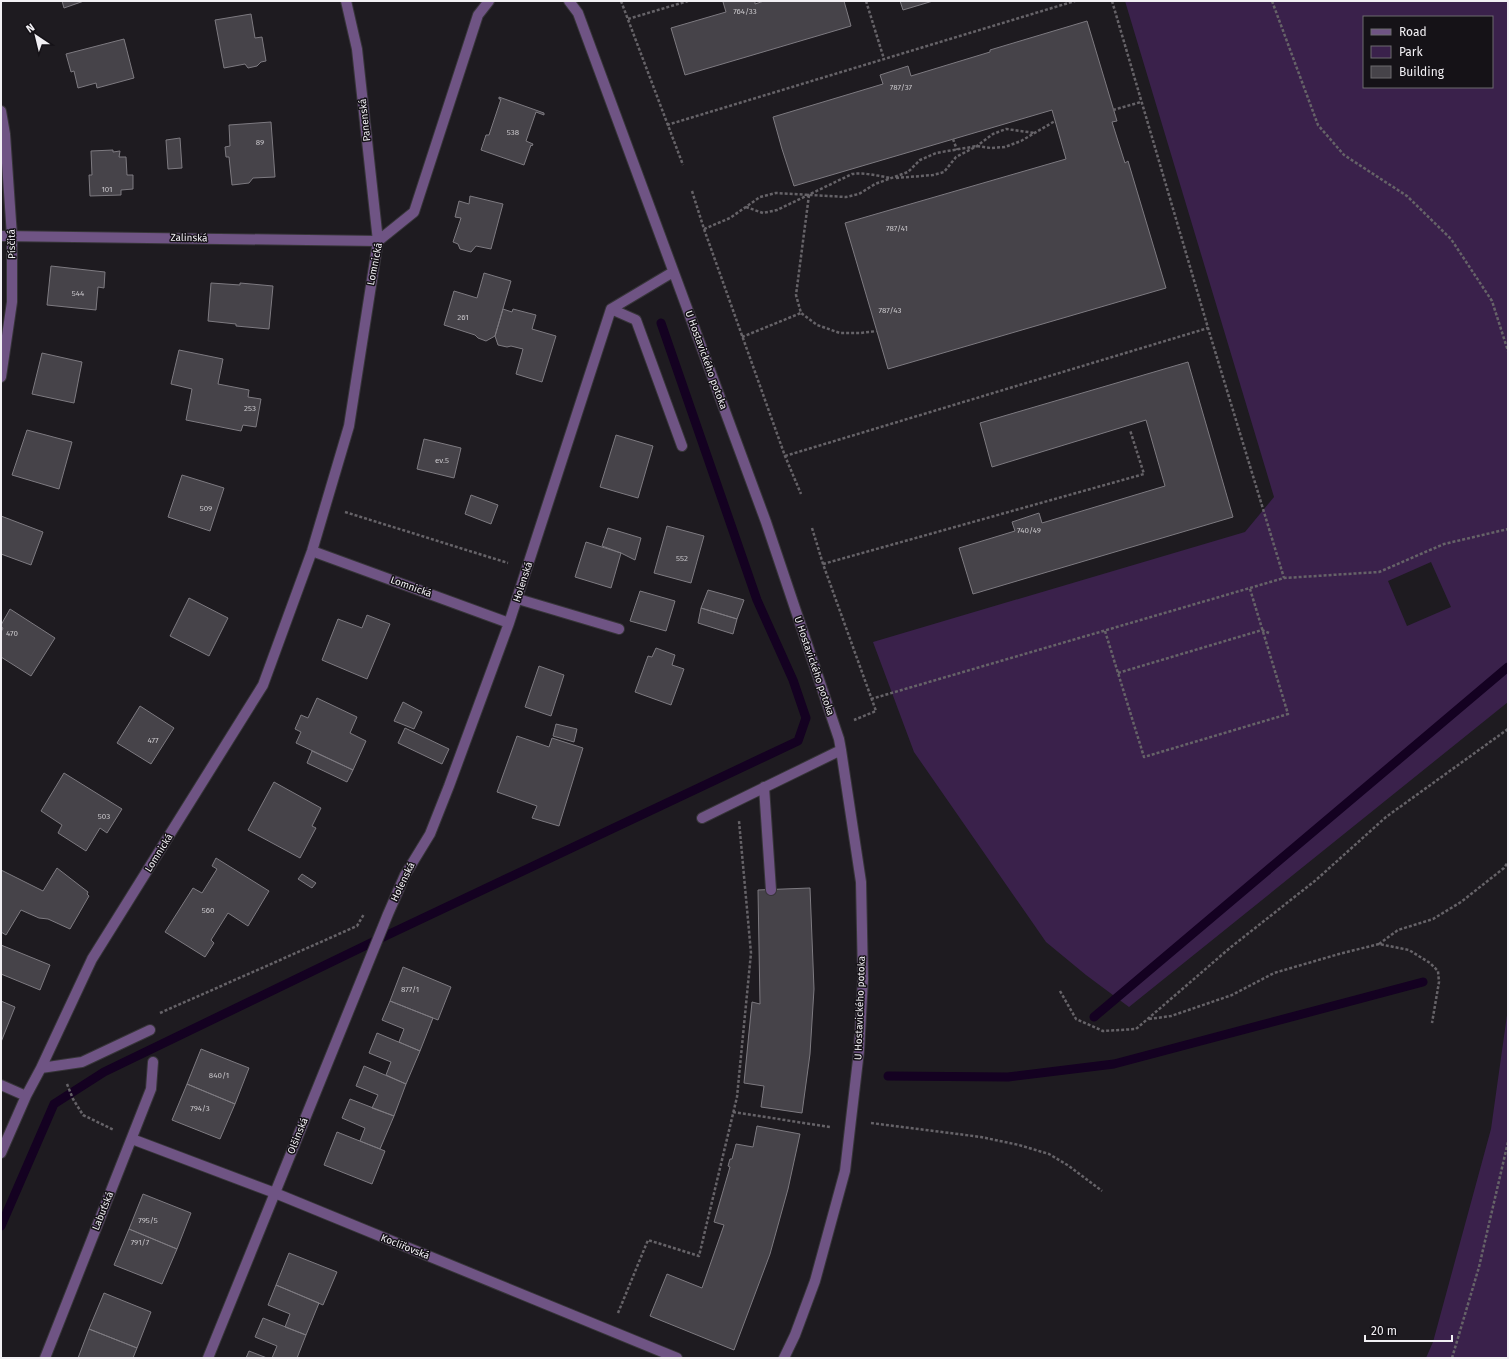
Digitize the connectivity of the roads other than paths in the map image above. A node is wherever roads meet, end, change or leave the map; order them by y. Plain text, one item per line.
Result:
1 (346, 1) edge
2 (489, 1) edge
3 (569, 1) edge
4 (1, 111) edge
5 (1, 236) edge
6 (12, 236) junction
7 (378, 241) junction
8 (673, 272) junction
9 (611, 308) junction
10 (1, 377) edge
11 (682, 446) dead end
12 (312, 551) junction
13 (518, 599) junction
14 (509, 623) junction
15 (619, 629) dead end
16 (841, 750) junction
17 (764, 787) junction
18 (702, 818) dead end
19 (771, 890) dead end
20 (388, 914) joint
21 (150, 1030) road end
22 (153, 1062) dead end
23 (41, 1068) junction
24 (1, 1085) edge
25 (26, 1096) junction
26 (132, 1139) junction
27 (1, 1153) edge
28 (275, 1194) junction
29 (45, 1358) edge
30 (208, 1358) edge
31 (677, 1358) edge
32 (784, 1358) edge

1 - 7 street, Panenská
2 - 7 street, Lomnická
3 - 8 street, U Hostavického potoka
4 - 6 street, Písčitá
5 - 6 street, Zalinská
6 - 7 street, Zalinská
6 - 10 street, Písčitá
7 - 12 street, Lomnická
8 - 9 street
8 - 16 street, U Hostavického potoka
9 - 11 street
9 - 13 street, Holenská
12 - 14 street, Lomnická
12 - 23 street, Lomnická
13 - 14 street, Holenská
13 - 15 street
14 - 20 street, Holenská
16 - 17 street
16 - 32 street, U Hostavického potoka
17 - 18 street
17 - 19 street
20 - 28 street, Olšinská
21 - 23 street
22 - 26 street, Labuťská
23 - 25 street, Lomnická
24 - 25 street
25 - 27 street, Lomnická
26 - 28 street, Koclířovská
26 - 29 street, Labuťská
28 - 30 street, Olšinská
28 - 31 street, Koclířovská

